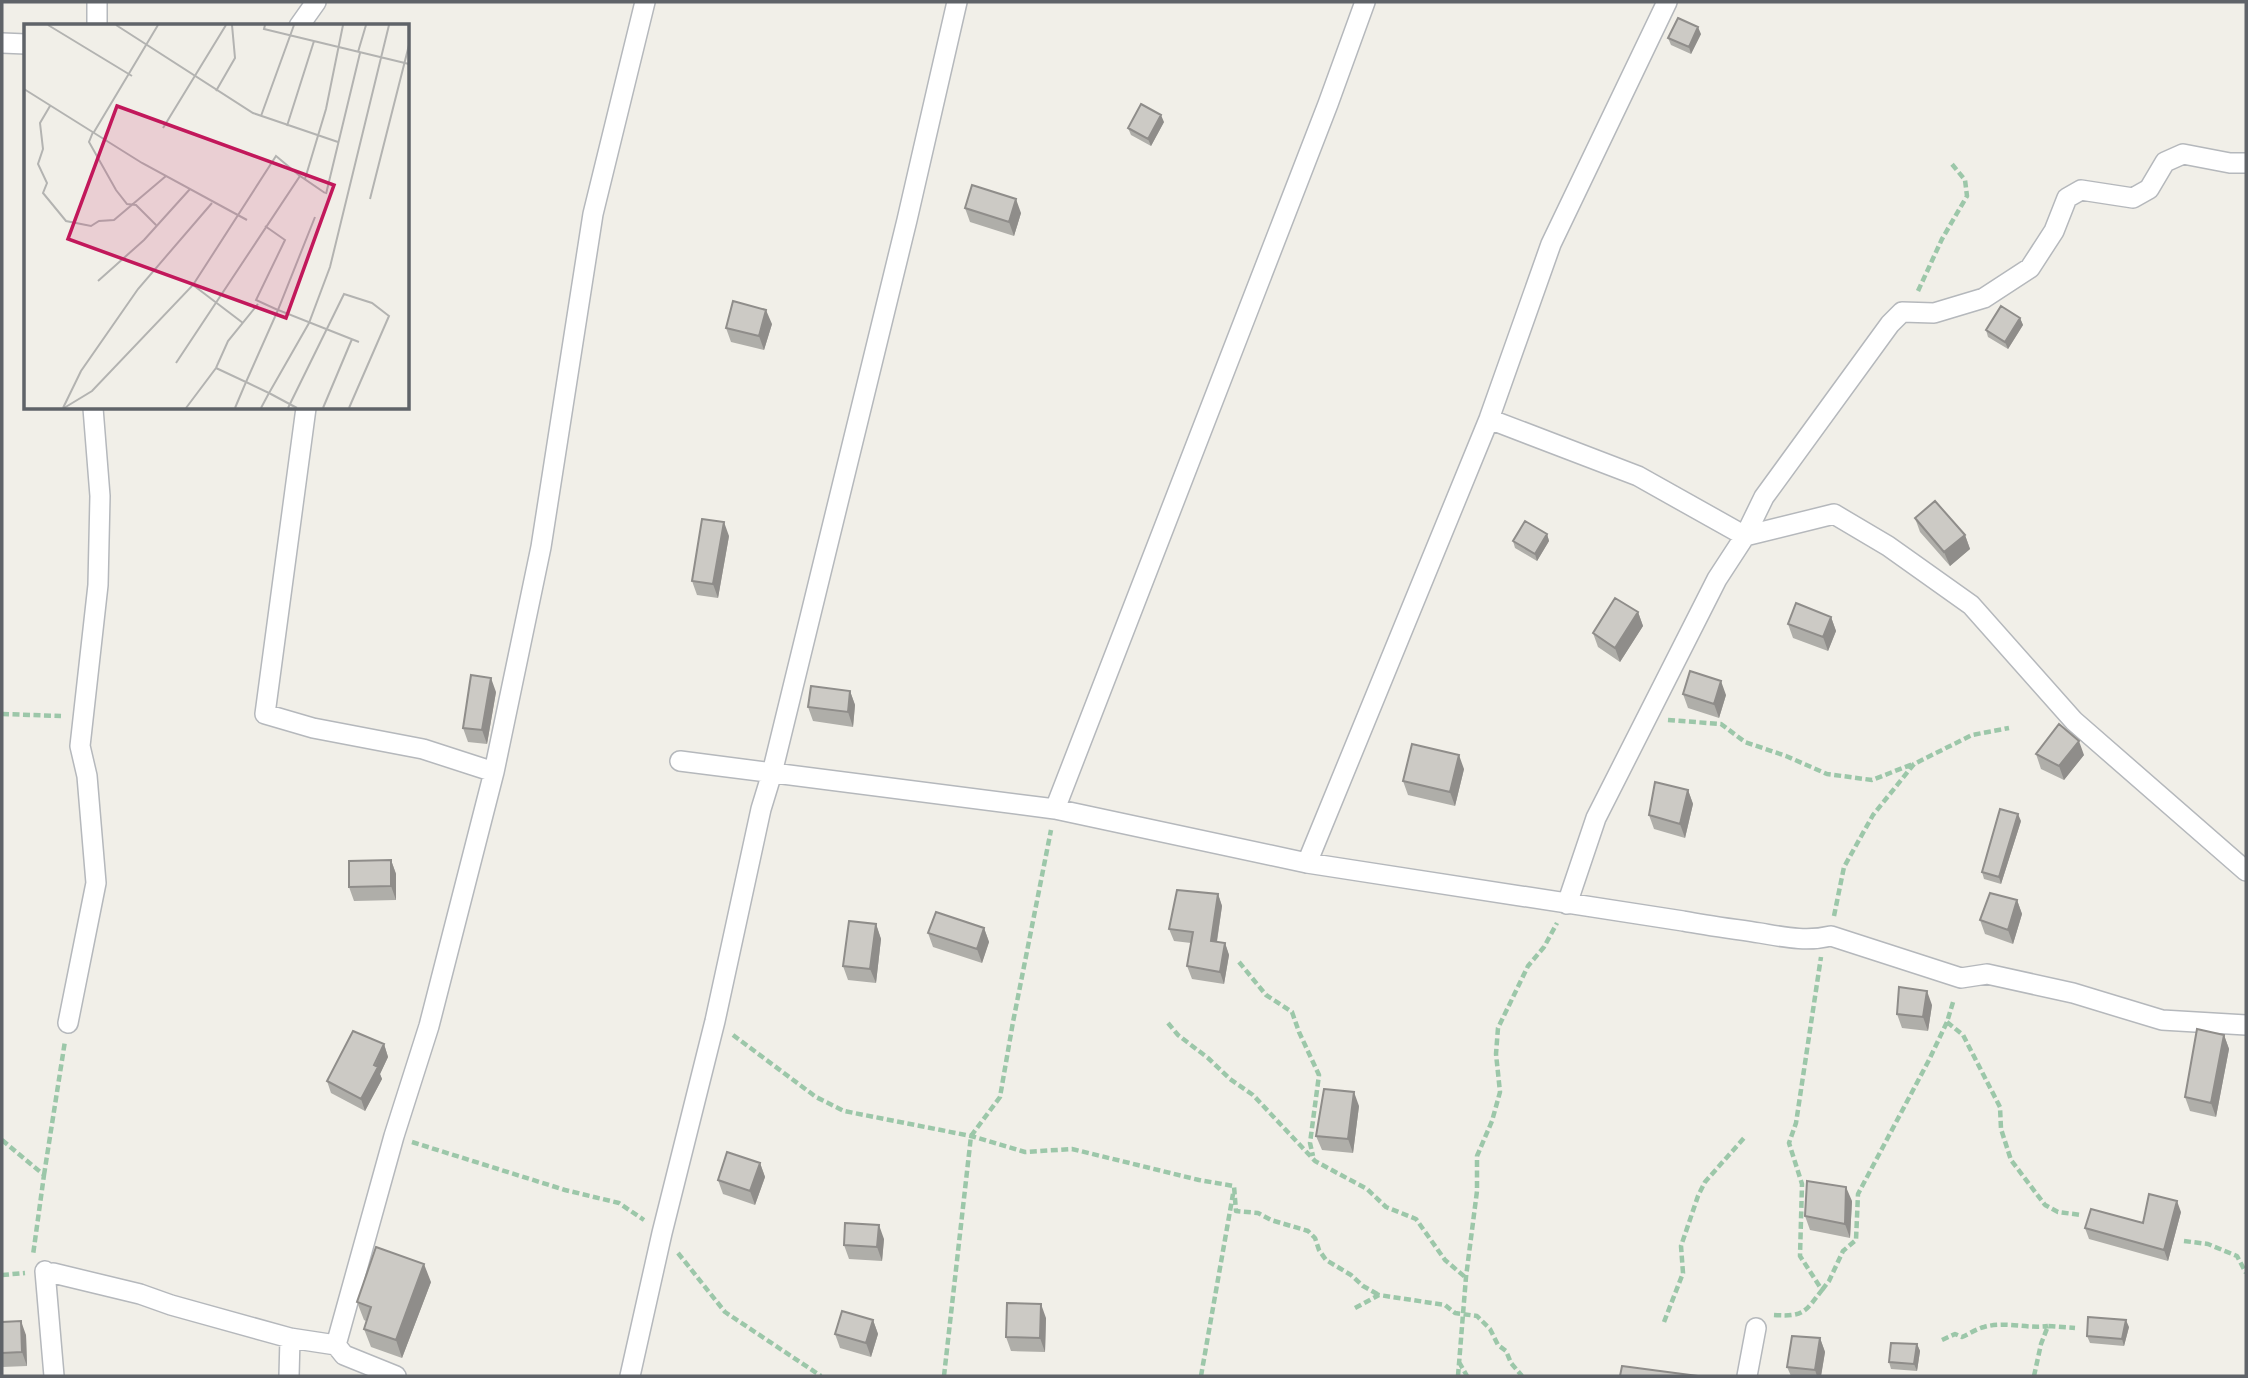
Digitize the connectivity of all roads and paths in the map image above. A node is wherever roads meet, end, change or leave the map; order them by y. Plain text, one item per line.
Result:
1 (97, 2) edge
2 (316, 2) edge
3 (645, 2) edge
4 (957, 2) edge
5 (1365, 2) edge
6 (1667, 2) edge
7 (97, 24) edge
8 (300, 24) edge
9 (2, 43) edge
10 (24, 44) edge
11 (1951, 163) dead end
12 (2246, 163) edge
13 (1902, 312) junction
14 (93, 410) edge
15 (306, 410) edge
16 (1489, 419) junction
17 (1745, 536) junction
18 (2, 714) edge
19 (83, 717) junction
20 (1648, 719) junction
21 (2009, 728) dead end
22 (680, 761) dead end
23 (1914, 764) junction
24 (494, 772) junction
25 (772, 773) junction
26 (1055, 809) junction
27 (1307, 863) junction
28 (2246, 871) edge
29 (1567, 904) junction
30 (1831, 936) junction
31 (1239, 962) dead end
32 (1961, 978) junction
33 (715, 1021) junction
34 (1947, 1022) junction
35 (68, 1023) joint
36 (1168, 1023) dead end
37 (2246, 1025) edge
38 (394, 1136) junction
39 (971, 1136) junction
40 (1744, 1138) dead end
41 (2, 1140) edge
42 (1315, 1161) junction
43 (44, 1175) junction
44 (1234, 1186) junction
45 (2081, 1215) dead end
46 (662, 1233) junction
47 (2184, 1241) dead end
48 (44, 1268) junction
49 (2246, 1273) edge
50 (1466, 1277) junction
51 (1822, 1290) junction
52 (1379, 1296) junction
53 (1355, 1308) dead end
54 (1463, 1314) junction
55 (1664, 1322) dead end
56 (2048, 1326) junction
57 (1756, 1328) joint
58 (2075, 1328) dead end
59 (290, 1338) junction
60 (1942, 1340) dead end
61 (336, 1345) junction
62 (1459, 1361) junction
63 (54, 1376) edge
64 (289, 1376) edge
65 (396, 1376) edge
66 (630, 1376) edge
67 (821, 1376) edge
68 (944, 1376) edge
69 (1200, 1376) edge
70 (1458, 1376) edge
71 (1468, 1376) edge
72 (1522, 1376) edge
73 (1747, 1376) edge
74 (2034, 1376) edge

1 - 7 street
2 - 8 street
3 - 24 street
4 - 25 street
5 - 26 street
6 - 16 street
9 - 10 street
11 - 13 path
12 - 13 street
13 - 17 street
14 - 19 street
15 - 24 street
16 - 17 street
16 - 27 street
17 - 20 street
17 - 28 street
18 - 19 path
19 - 35 street
20 - 23 path
20 - 29 street
21 - 23 path
22 - 25 street
23 - 30 path
24 - 38 street
25 - 26 street
25 - 33 street
26 - 27 street
26 - 39 path
27 - 29 street
29 - 30 street
29 - 50 path
30 - 32 street
30 - 51 path
31 - 42 path
32 - 34 path
32 - 37 street
33 - 39 path
33 - 46 street
34 - 45 path
34 - 51 path
35 - 43 path
36 - 42 path
38 - 46 path
38 - 61 street
39 - 44 path
39 - 68 path
40 - 55 path
41 - 43 path
42 - 50 path
43 - 48 path
44 - 52 path
44 - 69 path
46 - 66 street
46 - 67 path
47 - 49 path
48 - 59 street
48 - 63 street
50 - 54 path
51 - 57 path
52 - 53 path
52 - 54 path
54 - 62 path
54 - 72 path
56 - 58 path
56 - 60 path
56 - 74 path
57 - 73 street
59 - 61 street
59 - 64 street
61 - 65 street
62 - 70 path
62 - 71 path

